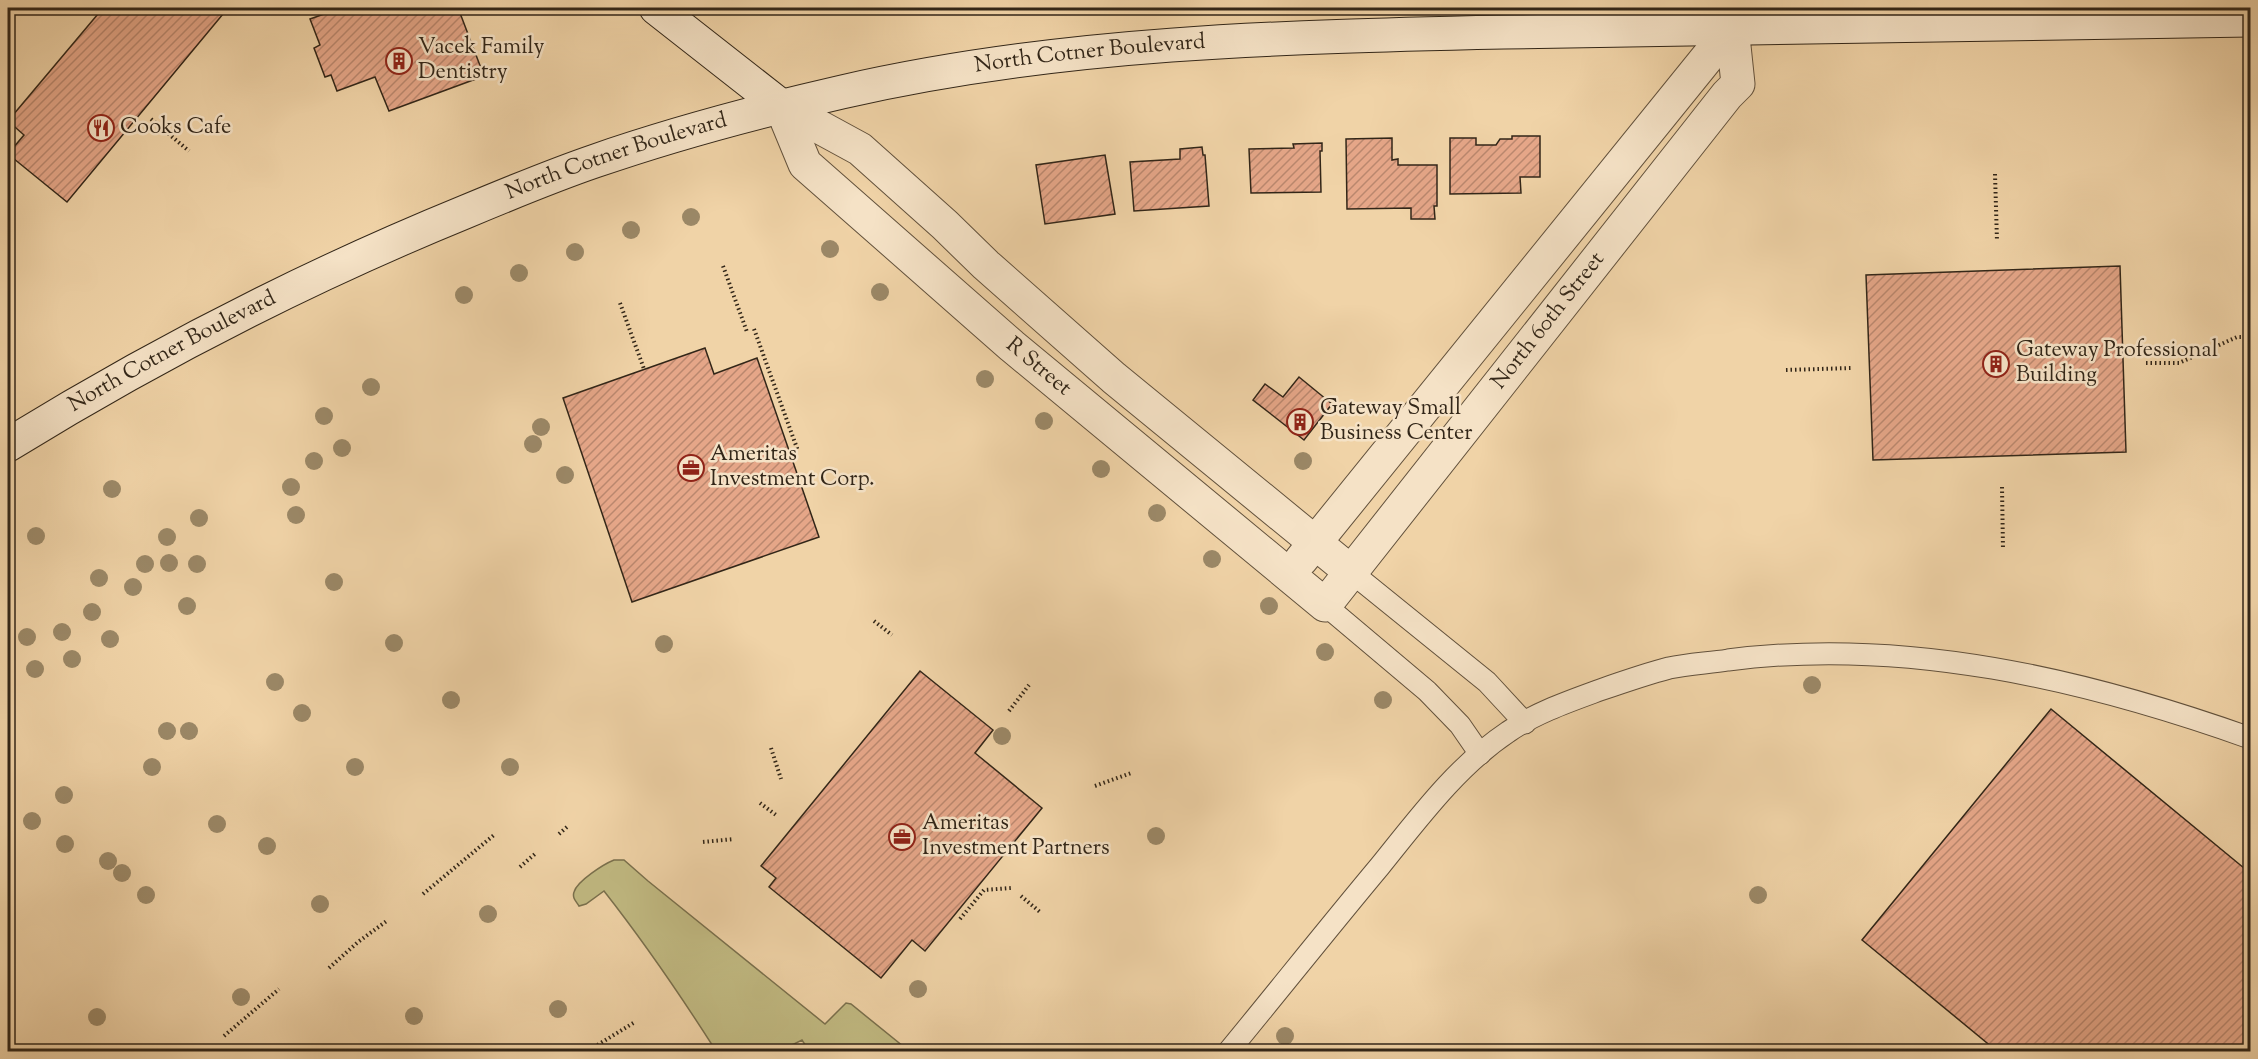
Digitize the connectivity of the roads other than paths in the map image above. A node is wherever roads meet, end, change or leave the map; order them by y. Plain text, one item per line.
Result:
1 (656, 8) edge
2 (1732, 17) edge
3 (2250, 20) edge
4 (781, 106) junction
5 (8, 445) edge
6 (1316, 543) junction
7 (1352, 572) junction
8 (1289, 575) junction
9 (1325, 605) junction
10 (1525, 723) junction
11 (2250, 738) edge
12 (1480, 754) junction
13 (1228, 1052) edge

1 - 4 street, R Street
2 - 3 street, North Cotner Boulevard
2 - 4 street, North Cotner Boulevard
2 - 6 street, North 60th Street
2 - 7 street, North 60th Street
4 - 5 street, North Cotner Boulevard
4 - 6 street, R Street
4 - 8 street, R Street
6 - 7 street, R Street
6 - 8 street, North 60th Street
7 - 9 street, North 60th Street
7 - 10 lane
8 - 9 street, R Street
9 - 12 lane
10 - 11 lane
10 - 12 lane
12 - 13 lane

